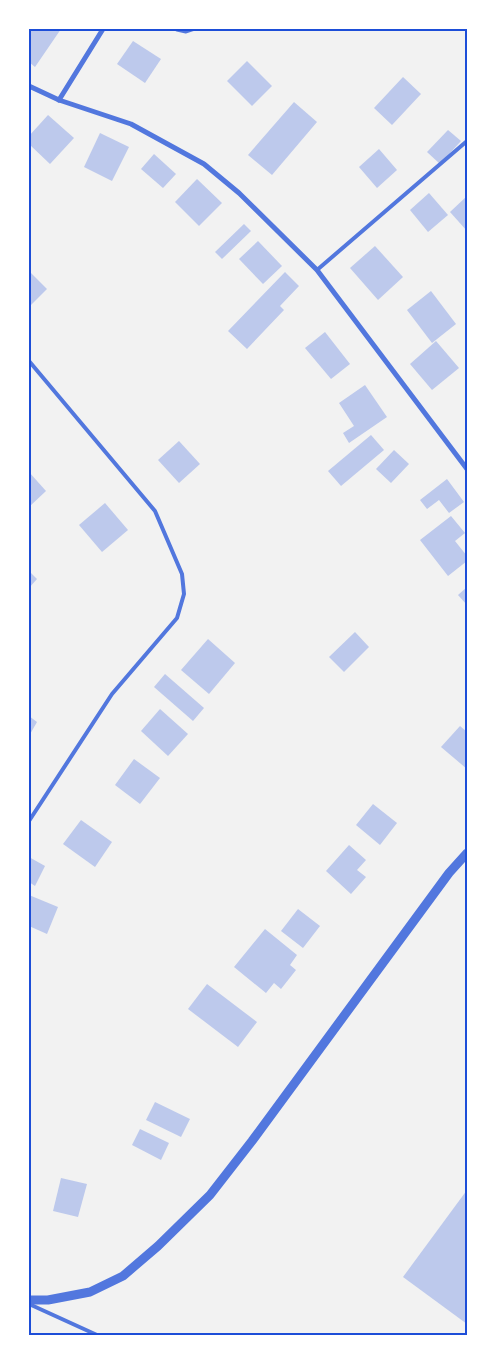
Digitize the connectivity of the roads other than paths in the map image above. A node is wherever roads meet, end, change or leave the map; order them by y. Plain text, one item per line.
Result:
1 (103, 29) edge
2 (177, 29) edge
3 (192, 29) edge
4 (29, 86) edge
5 (59, 100) junction
6 (467, 141) edge
7 (317, 270) junction
8 (29, 362) edge
9 (467, 469) edge
10 (29, 821) edge
11 (467, 853) edge
12 (29, 1300) edge
13 (29, 1304) edge
14 (97, 1335) edge

1 - 5 street
2 - 3 street
4 - 5 street
5 - 7 street
6 - 7 lane
7 - 9 street
8 - 10 lane
11 - 12 street
13 - 14 lane

